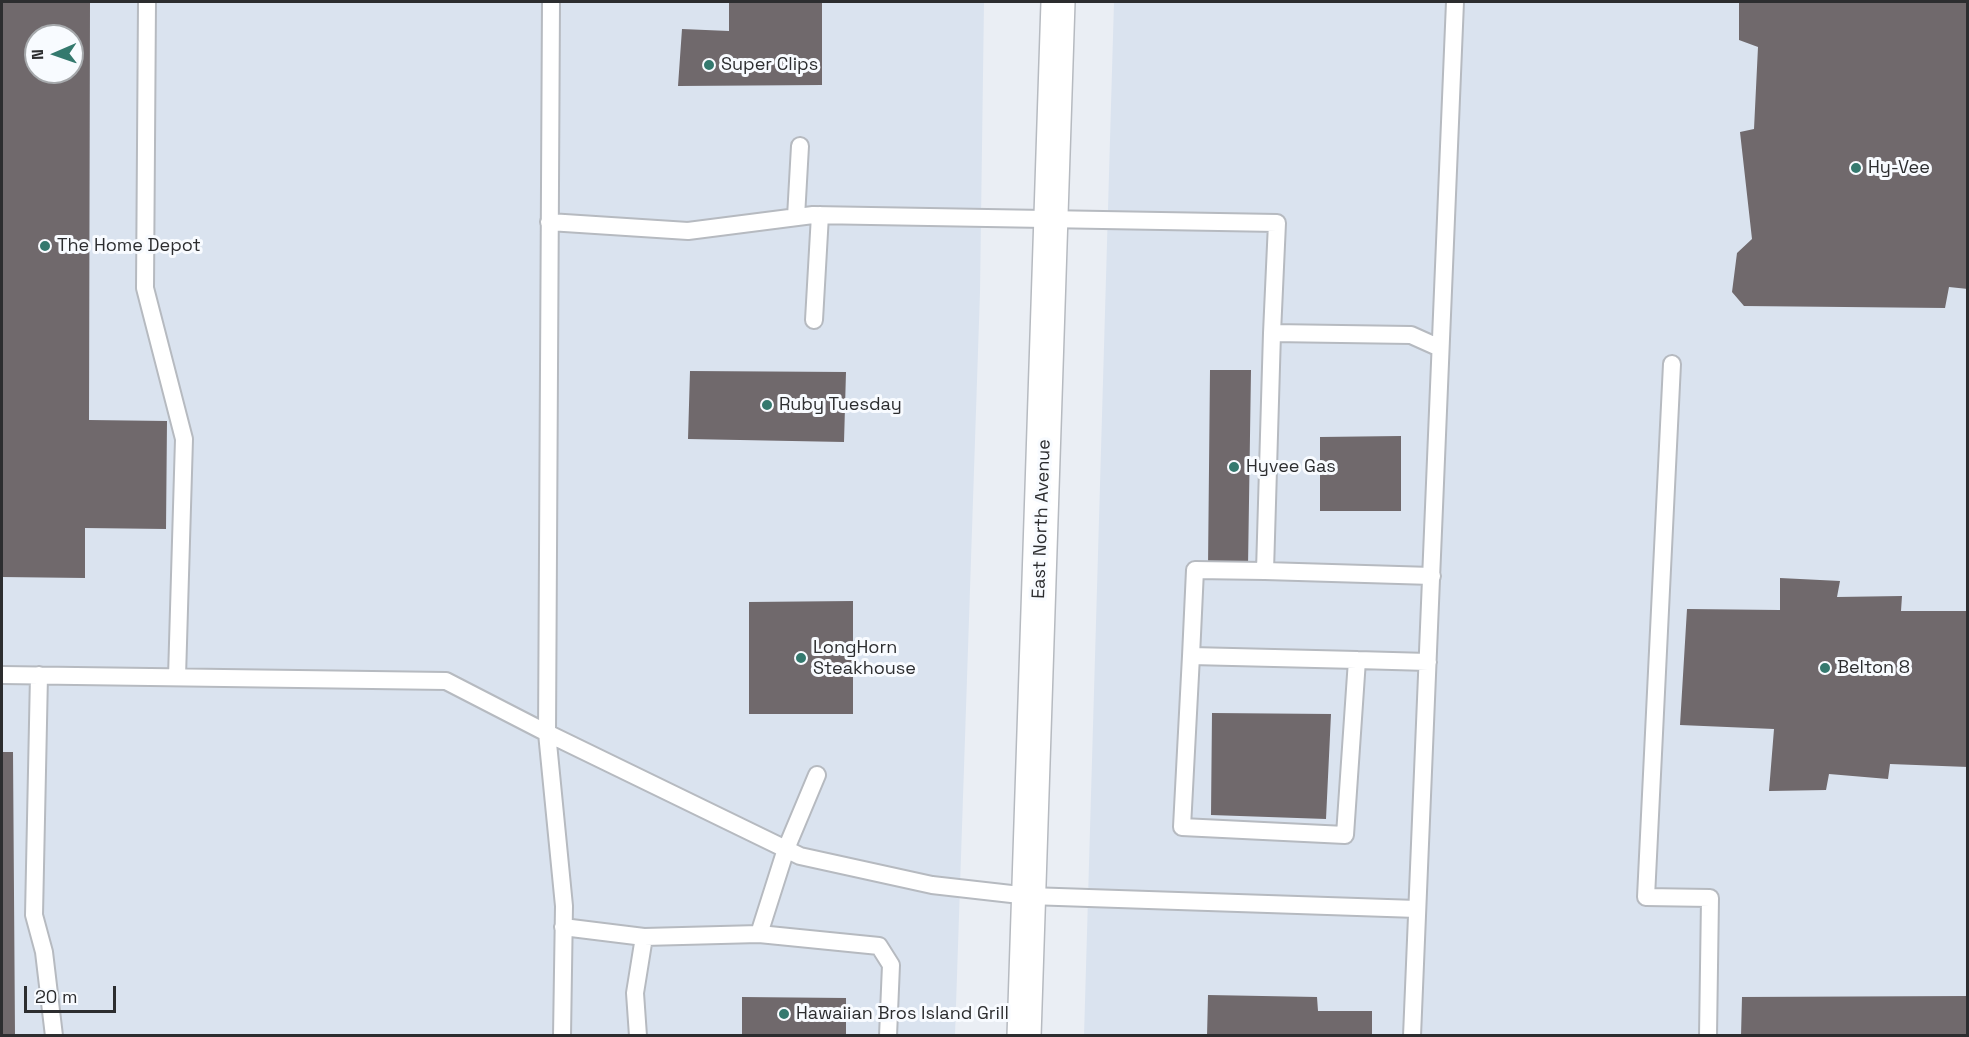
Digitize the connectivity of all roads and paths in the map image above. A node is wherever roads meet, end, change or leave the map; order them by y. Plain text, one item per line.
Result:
1 (147, 2) edge
2 (551, 2) edge
3 (1058, 2) edge
4 (1455, 2) edge
5 (800, 146) dead end
6 (820, 215) junction
7 (796, 217) junction
8 (1052, 219) junction
9 (549, 222) junction
10 (814, 320) dead end
11 (1272, 333) junction
12 (1440, 348) junction
13 (1672, 364) dead end
14 (1265, 571) junction
15 (1431, 576) junction
16 (1191, 656) junction
17 (1357, 660) junction
18 (1428, 662) junction
19 (2, 675) edge
20 (39, 675) junction
21 (177, 677) junction
22 (547, 734) junction
23 (818, 775) dead end
24 (786, 849) junction
25 (1029, 896) junction
26 (1417, 909) junction
27 (563, 927) junction
28 (759, 934) junction
29 (644, 937) junction
30 (54, 1035) edge
31 (562, 1035) edge
32 (638, 1035) edge
33 (888, 1035) edge
34 (1024, 1035) edge
35 (1412, 1035) edge
36 (1708, 1035) edge

1 - 21 lane
2 - 9 lane
3 - 8 main road, East North Avenue
4 - 12 lane
5 - 7 lane
6 - 7 lane
6 - 8 lane
6 - 10 lane
7 - 9 lane
8 - 11 lane
8 - 25 main road, East North Avenue
9 - 22 lane
11 - 12 lane
11 - 14 lane
12 - 15 lane
13 - 36 lane
14 - 15 lane
14 - 16 lane
15 - 18 lane
16 - 17 lane
16 - 17 lane
17 - 18 lane
18 - 26 lane
19 - 20 lane
20 - 21 lane
20 - 30 lane
21 - 22 lane
22 - 24 lane
22 - 27 lane
23 - 24 lane
24 - 25 lane
24 - 28 lane
25 - 26 lane
25 - 34 main road, East North Avenue
26 - 35 lane
27 - 29 lane
27 - 31 lane
28 - 29 lane
28 - 33 lane
29 - 32 lane

